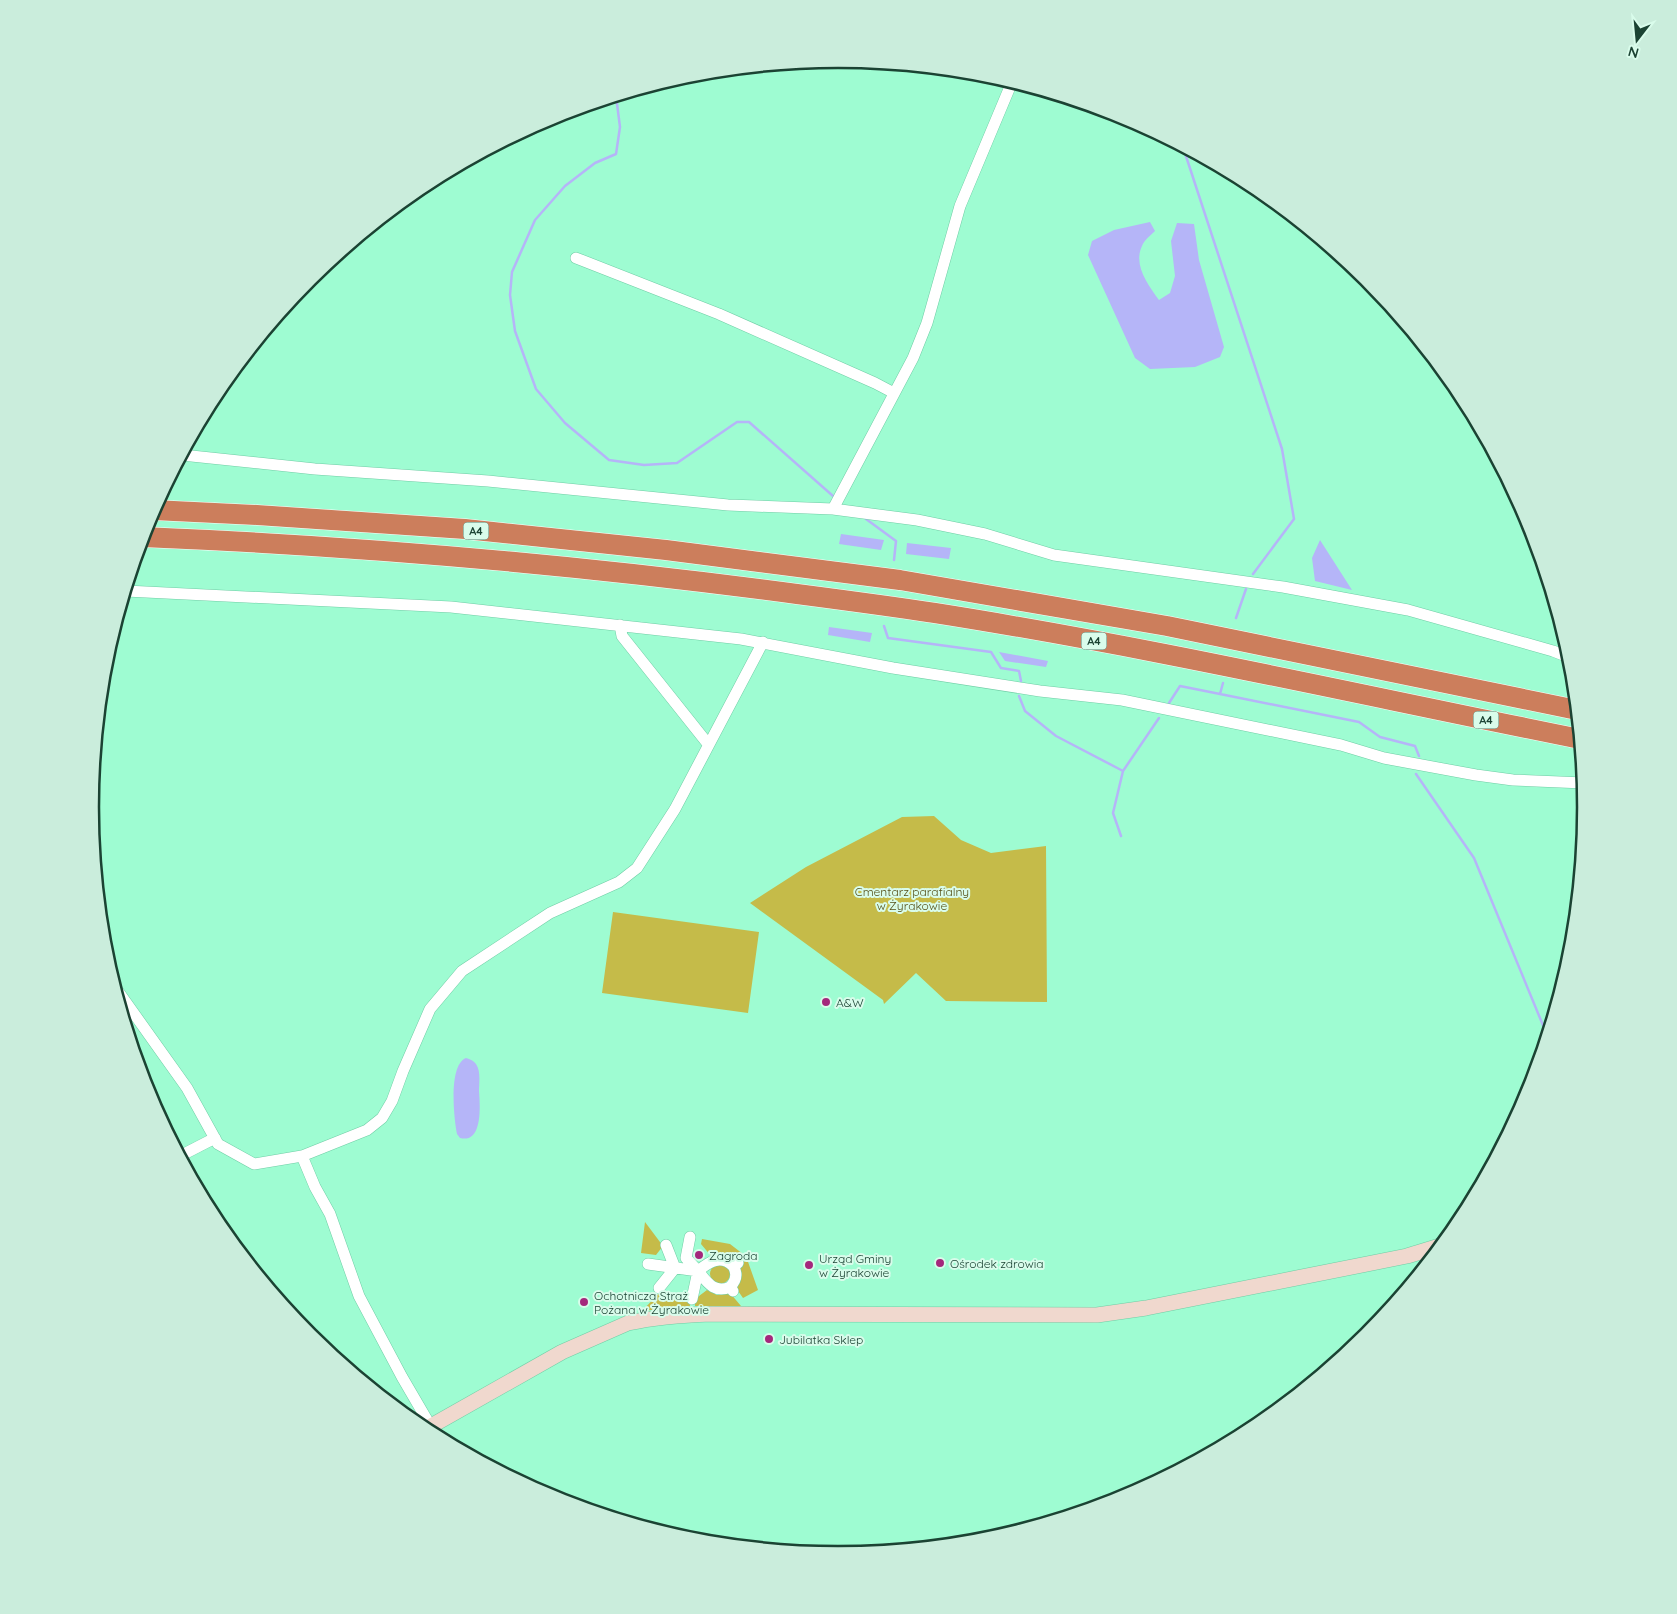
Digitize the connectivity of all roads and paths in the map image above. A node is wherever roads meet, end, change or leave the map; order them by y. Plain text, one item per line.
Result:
1 (1010, 88) edge
2 (576, 258) dead end
3 (894, 393) junction
4 (188, 456) edge
5 (833, 509) junction
6 (161, 510) edge
7 (150, 537) edge
8 (131, 592) edge
9 (620, 625) junction
10 (763, 642) junction
11 (1562, 654) edge
12 (1572, 709) edge
13 (1574, 738) edge
14 (708, 744) junction
15 (1577, 784) edge
16 (124, 999) edge
17 (215, 1138) junction
18 (185, 1153) edge
19 (302, 1156) junction
20 (690, 1237) dead end
21 (666, 1245) dead end
22 (1431, 1249) edge
23 (648, 1264) dead end
24 (675, 1268) junction
25 (698, 1271) junction
26 (659, 1288) dead end
27 (692, 1299) dead end
28 (425, 1420) edge
29 (437, 1427) edge

1 - 3 street
2 - 3 street
3 - 5 street
4 - 5 street
5 - 11 street
6 - 12 highway, A4
7 - 13 highway, A4
8 - 9 street
9 - 10 street
9 - 14 street
10 - 14 street
10 - 15 street
14 - 19 street
16 - 17 street
17 - 18 street
17 - 19 street
19 - 28 street
20 - 25 street
21 - 24 street
22 - 29 street
23 - 24 street
24 - 25 street
24 - 26 street
25 - 25 street
25 - 27 street

